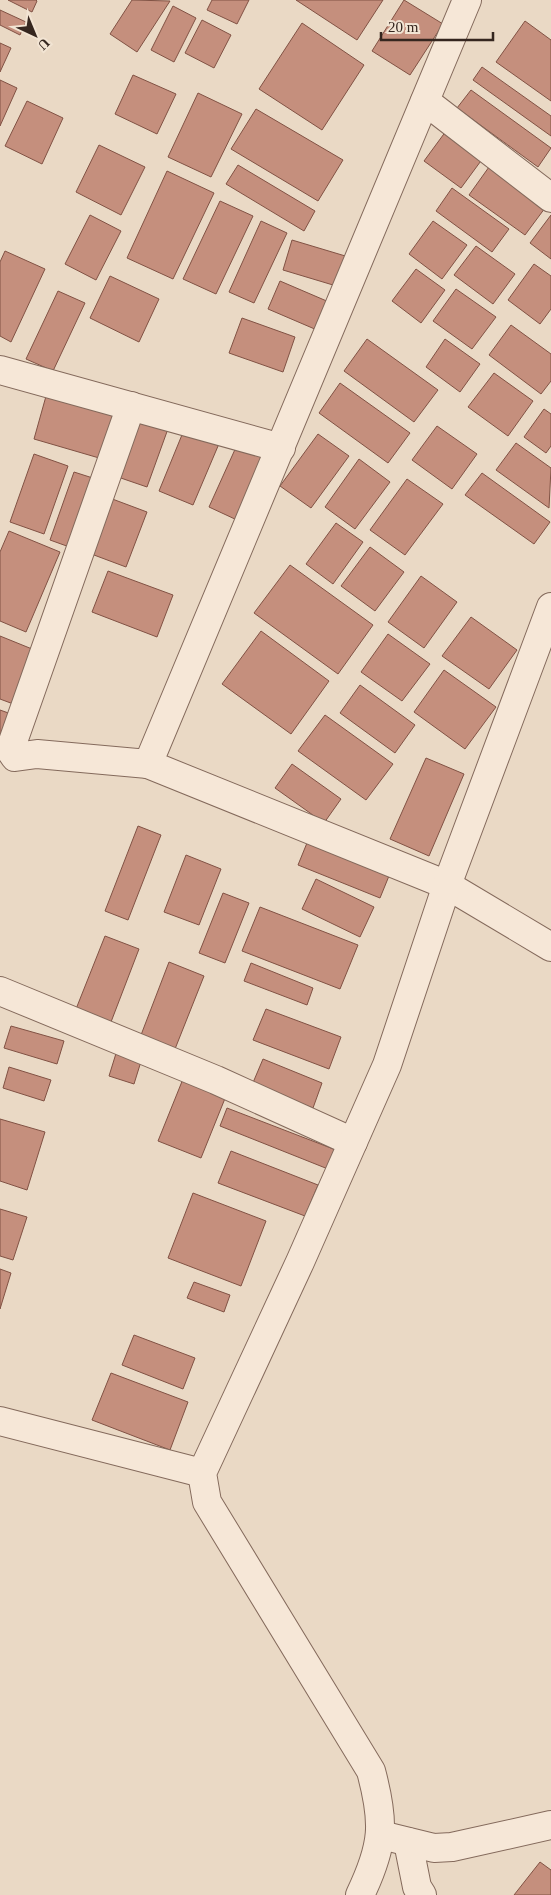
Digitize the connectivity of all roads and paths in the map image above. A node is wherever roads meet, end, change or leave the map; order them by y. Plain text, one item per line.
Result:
1 (467, 0) edge
2 (425, 101) junction
3 (551, 198) edge
4 (0, 370) edge
5 (131, 406) junction
6 (281, 448) junction
7 (551, 607) edge
8 (148, 764) junction
9 (447, 885) junction
10 (551, 947) edge
11 (0, 991) edge
12 (353, 1142) junction
13 (0, 1422) edge
14 (202, 1474) junction
15 (551, 1825) edge
16 (381, 1835) junction
17 (408, 1842) junction
18 (360, 1895) edge
19 (422, 1895) edge

1 - 2 street
2 - 3 street
2 - 6 street
4 - 5 street
5 - 6 street
5 - 8 street
6 - 8 street
7 - 9 street
8 - 9 street
9 - 10 street
9 - 12 street
11 - 12 street
12 - 14 street
13 - 14 street
14 - 16 street
15 - 17 street
16 - 17 street
16 - 18 street
17 - 19 street

